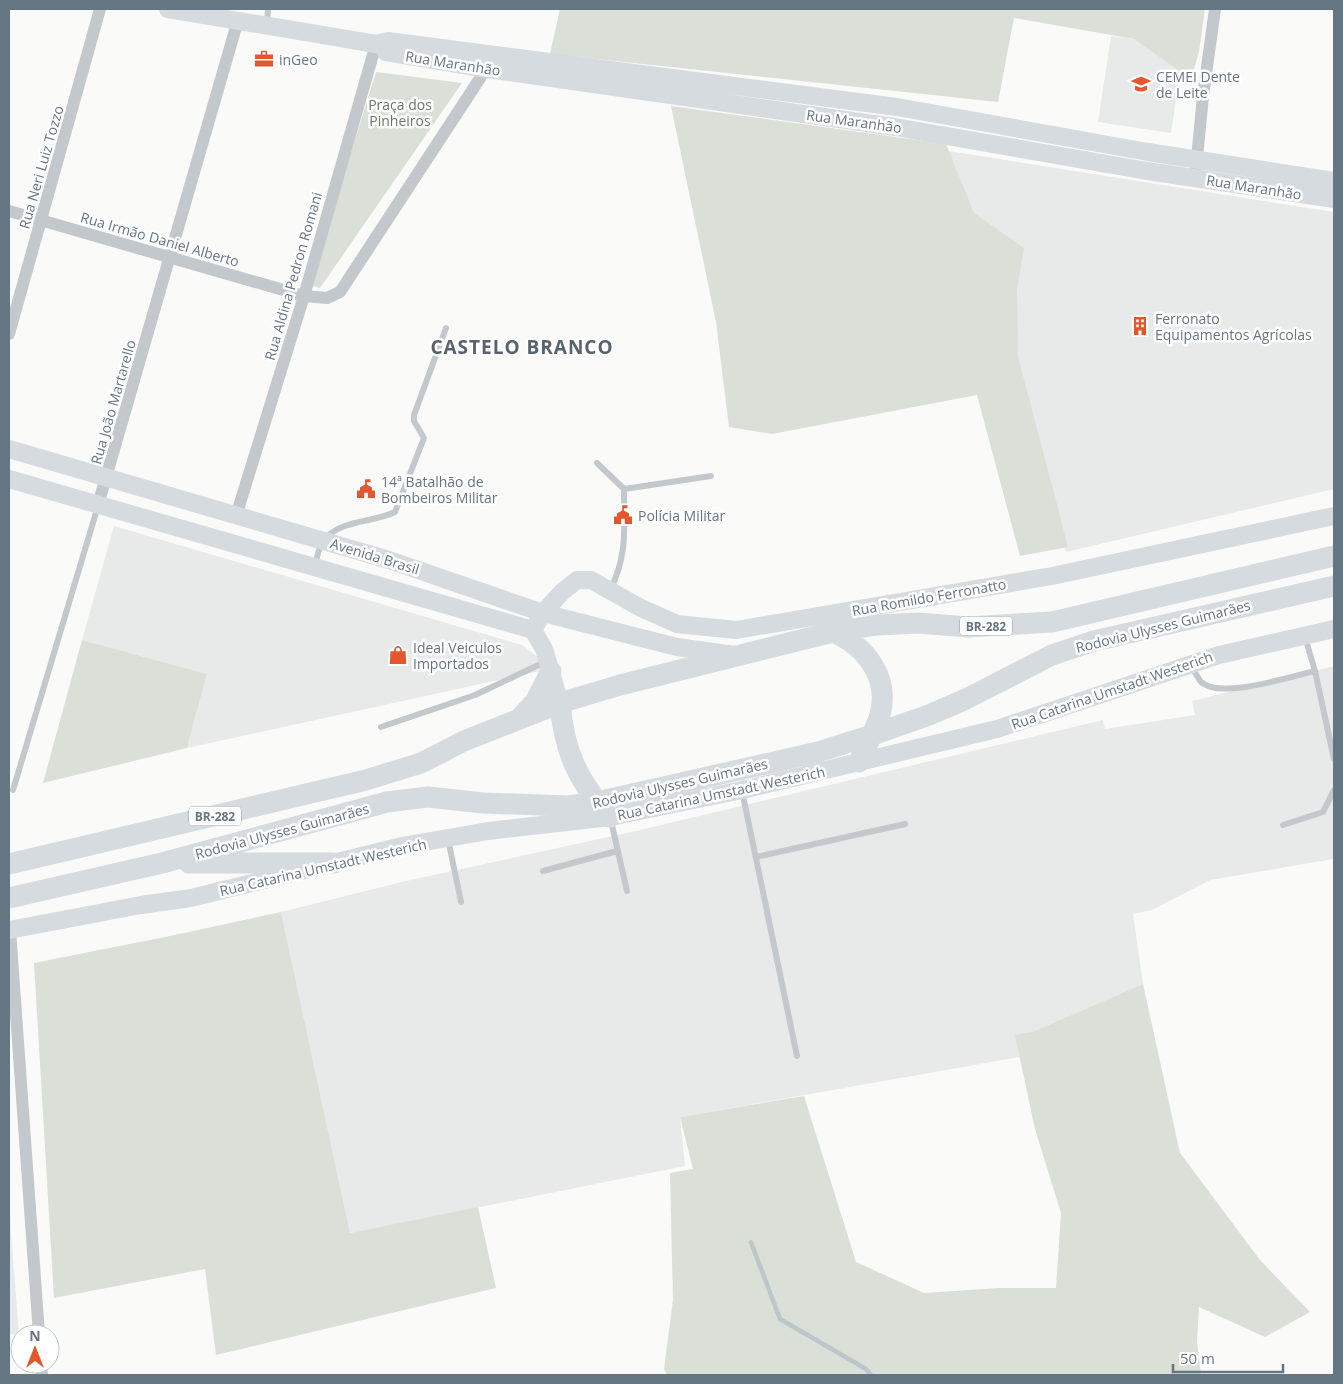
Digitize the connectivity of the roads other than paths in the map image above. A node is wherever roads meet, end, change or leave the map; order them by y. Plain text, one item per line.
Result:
1 (100, 9) edge
2 (168, 9) edge
3 (1215, 9) edge
4 (267, 17) edge
5 (238, 20) junction
6 (376, 44) junction
7 (491, 62) junction
8 (558, 70) junction
9 (757, 88) junction
10 (754, 106) junction
11 (897, 108) junction
12 (895, 126) junction
13 (1032, 131) junction
14 (1029, 150) junction
15 (1197, 159) junction
16 (1295, 175) junction
17 (1195, 178) junction
18 (1334, 181) edge
19 (1292, 193) junction
20 (1334, 199) edge
21 (9, 211) edge
22 (42, 221) junction
23 (171, 258) junction
24 (304, 296) junction
25 (446, 328) dead end
26 (9, 334) edge
27 (9, 449) edge
28 (597, 463) dead end
29 (711, 476) dead end
30 (107, 477) junction
31 (9, 480) edge
32 (624, 489) junction
33 (98, 505) junction
34 (236, 516) junction
35 (1334, 516) edge
36 (323, 540) junction
37 (1334, 556) edge
38 (314, 566) junction
39 (1334, 586) edge
40 (609, 591) junction
41 (543, 612) junction
42 (1334, 629) edge
43 (533, 630) junction
44 (833, 632) junction
45 (1304, 636) junction
46 (743, 656) junction
47 (1190, 664) junction
48 (549, 666) junction
49 (1315, 671) junction
50 (560, 703) junction
51 (520, 718) junction
52 (381, 727) dead end
53 (872, 735) junction
54 (1334, 759) edge
55 (859, 762) junction
56 (13, 790) dead end
57 (742, 790) junction
58 (1334, 790) edge
59 (604, 810) junction
60 (905, 824) dead end
61 (1283, 825) dead end
62 (448, 838) junction
63 (617, 851) junction
64 (756, 857) junction
65 (162, 863) junction
66 (334, 863) junction
67 (9, 864) edge
68 (543, 871) dead end
69 (627, 890) dead end
70 (9, 898) edge
71 (461, 902) dead end
72 (10, 930) edge
73 (797, 1056) dead end
74 (38, 1324) edge

1 - 22 street, Rua Neri Luiz Tozzo
2 - 5 street, Rua Maranhão
3 - 15 street
4 - 5 street, Rua Maranhão
4 - 6 street, Rua Maranhão
5 - 23 street, Rua João Martarello
6 - 7 street, Rua Maranhão
6 - 24 street, Rua Aldina Pedron Romani
7 - 8 street, Rua Maranhão
7 - 24 street, Rua Irmão Daniel Alberto
8 - 9 street, Rua Maranhão
8 - 10 street, Rua Maranhão
9 - 10 street
9 - 11 street, Rua Maranhão
10 - 12 street, Rua Maranhão
11 - 12 street
11 - 13 street, Rua Maranhão
12 - 14 street, Rua Maranhão
13 - 14 street
13 - 15 street, Rua Maranhão
14 - 17 street, Rua Maranhão
15 - 16 street, Rua Maranhão
15 - 17 street
16 - 18 street, Rua Maranhão
16 - 19 street
17 - 19 street, Rua Maranhão
19 - 20 street, Rua Maranhão
21 - 22 street, Rua Irmão Daniel Alberto
22 - 23 street, Rua Irmão Daniel Alberto
22 - 26 street, Rua Neri Luiz Tozzo
23 - 24 street, Rua Irmão Daniel Alberto
23 - 30 street, Rua João Martarello
24 - 34 street, Rua Aldina Pedron Romani
25 - 36 lane
27 - 30 street, Avenida Brasil
28 - 32 lane
29 - 32 lane
30 - 33 street, Rua João Martarello
30 - 34 street, Avenida Brasil
31 - 33 street, Avenida Brasil
32 - 40 lane
33 - 38 street, Avenida Brasil
33 - 56 lane, Rua João Martarello
34 - 36 street, Avenida Brasil
35 - 40 street, Rua Romildo Ferronatto
36 - 38 lane
36 - 41 street, Avenida Brasil
37 - 44 highway, Rodovia Ulysses Guimarães / BR-282
38 - 43 street, Avenida Brasil
39 - 53 highway, Rodovia Ulysses Guimarães / BR-282
40 - 41 street, Rua Romildo Ferronatto
41 - 43 street, Rua Romildo Ferronatto
41 - 46 street, Avenida Brasil
42 - 45 street, Rua Catarina Umstadt Westerich
43 - 48 street
44 - 46 highway, Rodovia Ulysses Guimarães / BR-282
44 - 53 highway
45 - 47 street, Rua Catarina Umstadt Westerich
45 - 49 lane
46 - 50 highway, Rodovia Ulysses Guimarães / BR-282
47 - 49 lane
47 - 55 street, Rua Catarina Umstadt Westerich
48 - 50 street
48 - 51 highway
48 - 52 lane
49 - 54 lane
50 - 51 highway, Rodovia Ulysses Guimarães / BR-282
50 - 59 highway
51 - 67 highway, Rodovia Ulysses Guimarães / BR-282
53 - 55 highway
53 - 59 highway, Rodovia Ulysses Guimarães / BR-282
55 - 57 street, Rua Catarina Umstadt Westerich
57 - 59 street, Rua Catarina Umstadt Westerich
57 - 64 lane
58 - 61 lane
59 - 62 street, Rua Catarina Umstadt Westerich
59 - 63 lane
59 - 65 highway, Rodovia Ulysses Guimarães / BR-282
60 - 64 lane
62 - 66 street, Rua Catarina Umstadt Westerich
62 - 71 lane
63 - 68 lane
63 - 69 lane
64 - 73 lane
65 - 66 highway
65 - 70 highway, Rodovia Ulysses Guimarães / BR-282
66 - 72 street, Rua Catarina Umstadt Westerich
72 - 74 street

